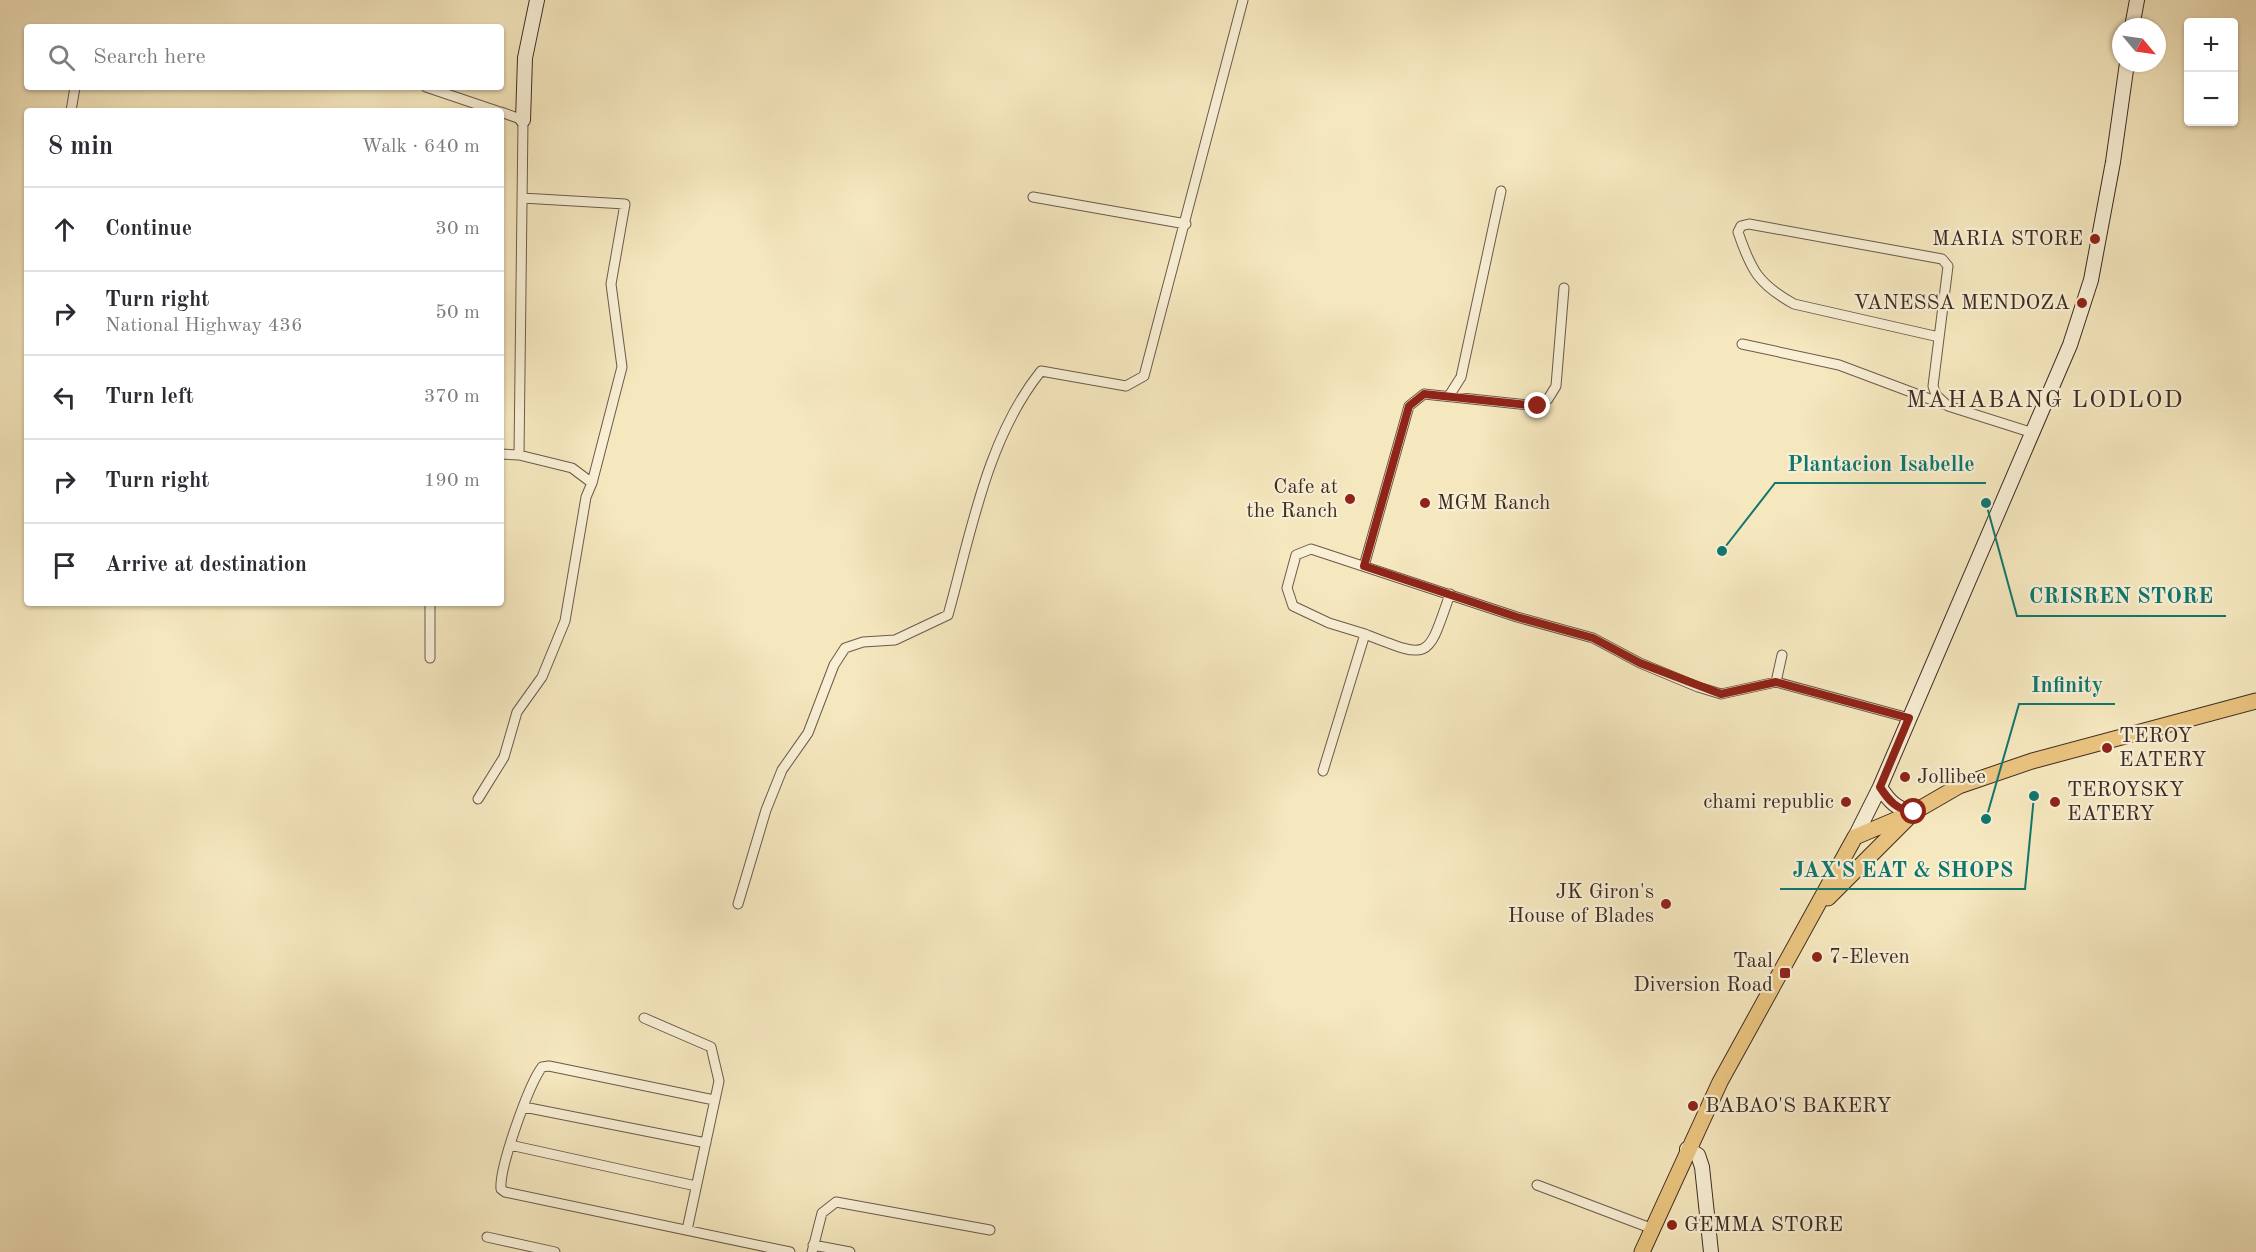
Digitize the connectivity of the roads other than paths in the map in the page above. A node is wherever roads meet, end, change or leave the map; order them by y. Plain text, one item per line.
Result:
1 (537, 0) edge
2 (1243, 0) edge
3 (2137, 0) edge
4 (2134, 18) edge
5 (2126, 72) edge
6 (74, 90) edge
7 (435, 90) edge
8 (72, 108) edge
9 (487, 108) edge
10 (504, 114) edge
11 (523, 120) junction
12 (1502, 191) dead end
13 (1033, 196) dead end
14 (522, 198) junction
15 (1185, 224) junction
16 (1564, 288) dead end
17 (1939, 337) junction
18 (1742, 344) dead end
19 (1449, 396) junction
20 (1948, 406) junction
21 (2033, 433) junction
22 (504, 454) edge
23 (519, 455) junction
24 (592, 483) junction
25 (1364, 566) junction
26 (1450, 594) junction
27 (430, 606) edge
28 (1365, 634) junction
29 (1782, 654) dead end
30 (430, 658) dead end
31 (1776, 682) junction
32 (2255, 703) edge
33 (1909, 718) junction
34 (1323, 771) dead end
35 (1880, 787) junction
36 (478, 799) dead end
37 (1914, 812) junction
38 (1855, 837) junction
39 (738, 904) dead end
40 (1814, 914) junction
41 (644, 1018) dead end
42 (714, 1100) junction
43 (524, 1107) junction
44 (706, 1143) junction
45 (510, 1145) junction
46 (1688, 1149) junction
47 (1537, 1185) dead end
48 (696, 1186) junction
49 (1653, 1229) junction
50 (687, 1230) junction
51 (990, 1230) dead end
52 (487, 1237) dead end
53 (515, 1248) edge
54 (813, 1249) edge
55 (555, 1252) edge
56 (790, 1252) edge
57 (850, 1252) edge
58 (1642, 1252) edge
59 (1711, 1252) edge

1 - 11 main road
2 - 15 street
3 - 4 main road
5 - 21 main road
6 - 8 street
7 - 9 street
10 - 11 street
11 - 14 street
12 - 19 street
13 - 15 street
14 - 23 street
14 - 24 street
15 - 39 street
16 - 19 street
17 - 17 street
17 - 20 street
18 - 20 street
19 - 25 street
20 - 21 street
21 - 33 main road
22 - 23 street
23 - 24 street
24 - 36 street
25 - 26 street
25 - 28 street
26 - 28 street
26 - 31 street
27 - 30 street
28 - 34 street
29 - 31 street
31 - 33 street
32 - 37 main road
33 - 35 main road
35 - 37 main road
35 - 38 main road
37 - 38 main road
37 - 40 main road
38 - 40 main road
40 - 46 main road
41 - 42 street
42 - 43 street
42 - 44 street
43 - 44 street
43 - 45 street
44 - 48 street
45 - 48 street
45 - 50 street
46 - 49 main road
46 - 59 main road
47 - 49 street
48 - 50 street
49 - 58 main road
50 - 56 street
51 - 54 street
52 - 53 street
53 - 55 street
54 - 57 street

